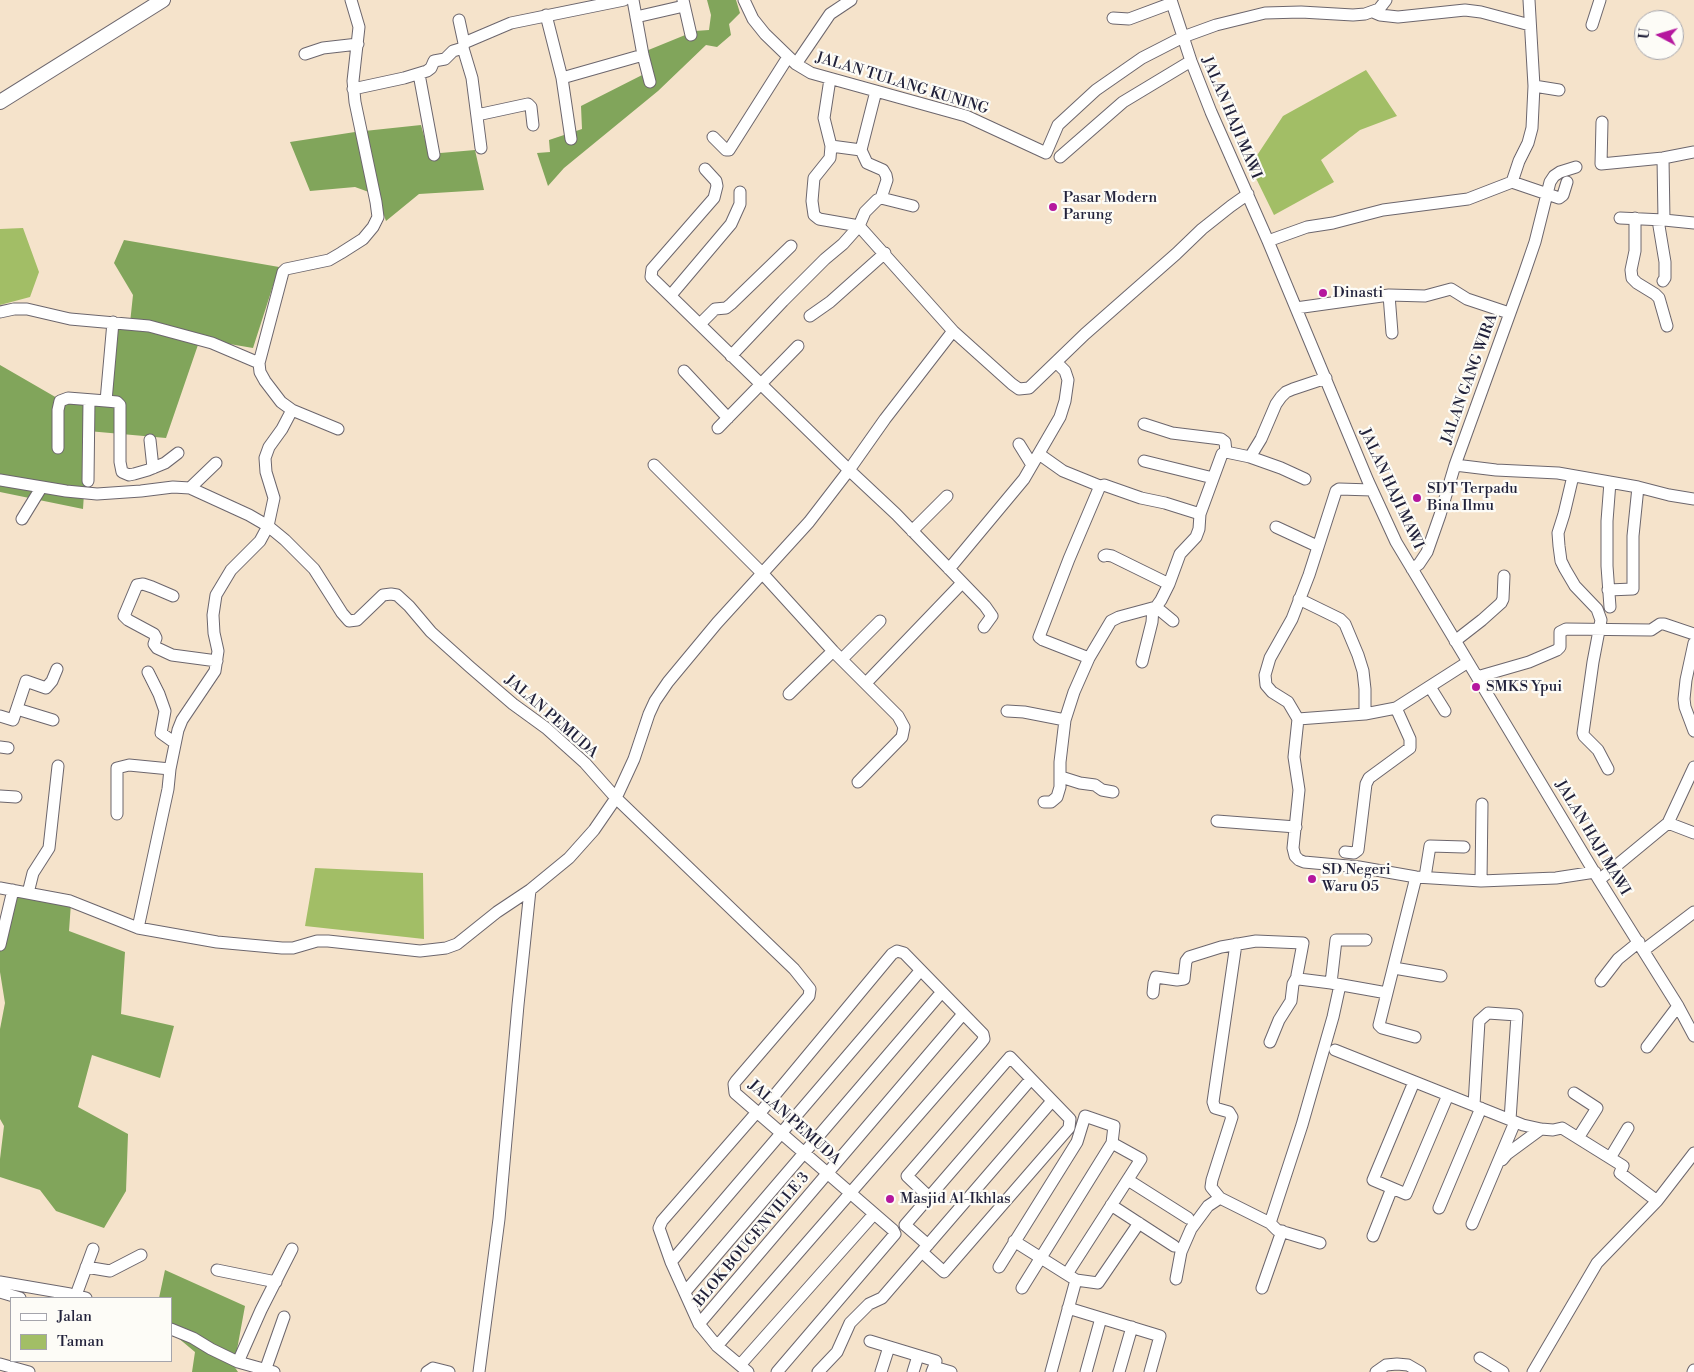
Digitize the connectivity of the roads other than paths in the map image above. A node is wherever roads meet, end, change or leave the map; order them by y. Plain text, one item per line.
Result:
1 (163, 0) edge
2 (351, 0) edge
3 (624, 0) edge
4 (633, 0) edge
5 (744, 0) edge
6 (851, 0) edge
7 (1386, 0) edge
8 (1529, 0) edge
9 (1600, 0) edge
10 (1171, 1) edge
11 (684, 3) edge
12 (147, 4) edge
13 (1373, 12) junction
14 (546, 15) junction
15 (636, 17) junction
16 (1113, 18) dead end
17 (460, 20) dead end
18 (1530, 25) junction
19 (1592, 25) dead end
20 (691, 35) dead end
21 (1183, 36) junction
22 (358, 44) junction
23 (464, 46) junction
24 (306, 54) dead end
25 (643, 55) junction
26 (792, 61) junction
27 (1191, 61) junction
28 (419, 74) junction
29 (562, 78) junction
30 (830, 79) junction
31 (650, 82) dead end
32 (1534, 86) junction
33 (354, 89) junction
34 (1559, 90) dead end
35 (876, 91) junction
36 (0, 102) edge
37 (477, 115) junction
38 (1602, 122) dead end
39 (532, 125) dead end
40 (713, 137) dead end
41 (571, 139) dead end
42 (831, 146) junction
43 (481, 148) dead end
44 (861, 150) junction
45 (1694, 152) edge
46 (434, 155) dead end
47 (1060, 157) dead end
48 (1662, 158) junction
49 (1576, 167) dead end
50 (705, 169) dead end
51 (1512, 182) junction
52 (1567, 182) dead end
53 (740, 192) dead end
54 (1248, 194) junction
55 (1546, 194) junction
56 (881, 198) junction
57 (913, 206) dead end
58 (1620, 218) dead end
59 (1635, 218) junction
60 (1661, 220) junction
61 (1694, 223) edge
62 (859, 226) junction
63 (1268, 241) junction
64 (791, 246) dead end
65 (885, 253) junction
66 (1663, 281) dead end
67 (671, 295) junction
68 (1389, 295) junction
69 (1296, 308) junction
70 (0, 312) edge
71 (1509, 313) junction
72 (810, 316) dead end
73 (113, 322) junction
74 (700, 324) junction
75 (1667, 326) dead end
76 (953, 331) junction
77 (1392, 333) dead end
78 (798, 346) dead end
79 (731, 356) junction
80 (1056, 362) junction
81 (259, 363) junction
82 (684, 371) dead end
83 (1326, 378) junction
84 (760, 384) junction
85 (89, 400) junction
86 (106, 401) junction
87 (292, 410) junction
88 (728, 418) junction
89 (1144, 424) dead end
90 (718, 428) dead end
91 (338, 429) dead end
92 (150, 440) dead end
93 (1018, 444) dead end
94 (58, 448) dead end
95 (1226, 452) junction
96 (178, 453) dead end
97 (1039, 454) junction
98 (1250, 457) junction
99 (1144, 461) dead end
100 (216, 463) dead end
101 (1455, 464) junction
102 (654, 465) dead end
103 (1032, 465) junction
104 (153, 468) junction
105 (849, 470) junction
106 (1573, 476) junction
107 (1213, 478) junction
108 (0, 480) edge
109 (1305, 480) dead end
110 (88, 481) dead end
111 (1610, 482) junction
112 (1100, 486) junction
113 (1638, 487) junction
114 (41, 488) junction
115 (190, 488) junction
116 (1372, 490) junction
117 (947, 496) dead end
118 (1694, 499) edge
119 (1200, 514) junction
120 (22, 519) dead end
121 (268, 526) junction
122 (1276, 527) dead end
123 (912, 531) junction
124 (1317, 546) junction
125 (1104, 556) dead end
126 (949, 569) junction
127 (1412, 569) junction
128 (762, 573) junction
129 (1504, 576) dead end
130 (962, 583) junction
131 (1169, 584) junction
132 (1608, 590) junction
133 (174, 596) dead end
134 (1299, 598) junction
135 (1610, 607) dead end
136 (1155, 608) junction
137 (1173, 620) dead end
138 (880, 621) dead end
139 (984, 628) dead end
140 (1599, 628) junction
141 (1694, 634) edge
142 (1455, 641) junction
143 (1694, 643) edge
144 (833, 651) junction
145 (1090, 658) junction
146 (842, 659) junction
147 (217, 661) junction
148 (1142, 662) dead end
149 (1468, 662) junction
150 (56, 669) dead end
151 (148, 672) dead end
152 (1691, 674) edge
153 (1476, 677) junction
154 (866, 683) junction
155 (1430, 687) junction
156 (789, 694) dead end
157 (1396, 708) junction
158 (17, 709) junction
159 (1007, 711) dead end
160 (1444, 711) dead end
161 (1365, 714) junction
162 (0, 716) edge
163 (1298, 719) junction
164 (53, 720) dead end
165 (1065, 720) junction
166 (1694, 731) edge
167 (175, 743) junction
168 (58, 766) dead end
169 (1694, 767) edge
170 (170, 769) junction
171 (1608, 769) dead end
172 (1061, 776) junction
173 (858, 782) dead end
174 (1113, 792) dead end
175 (0, 796) edge
176 (16, 797) dead end
177 (616, 798) junction
178 (1044, 802) dead end
179 (1482, 804) dead end
180 (117, 814) dead end
181 (1217, 821) dead end
182 (1668, 823) junction
183 (1296, 826) junction
184 (1694, 833) edge
185 (1464, 847) dead end
186 (1345, 852) dead end
187 (1597, 876) junction
188 (1421, 877) junction
189 (1481, 881) junction
190 (0, 888) edge
191 (13, 890) junction
192 (530, 890) junction
193 (28, 893) junction
194 (506, 906) junction
195 (1694, 912) edge
196 (526, 917) junction
197 (138, 928) junction
198 (1366, 940) dead end
199 (1236, 944) junction
200 (0, 945) edge
201 (1642, 946) junction
202 (1394, 968) junction
203 (920, 970) junction
204 (1441, 976) dead end
205 (1297, 977) junction
206 (1601, 981) dead end
207 (1336, 984) junction
208 (942, 993) junction
209 (1153, 993) dead end
210 (1387, 994) junction
211 (1678, 1006) junction
212 (963, 1014) junction
213 (1694, 1036) edge
214 (1415, 1037) dead end
215 (1270, 1042) dead end
216 (1647, 1048) dead end
217 (1335, 1050) dead end
218 (1031, 1079) junction
219 (1414, 1082) junction
220 (1574, 1093) dead end
221 (1448, 1095) junction
222 (1052, 1101) junction
223 (1478, 1107) junction
224 (758, 1113) junction
225 (1512, 1121) junction
226 (1628, 1128) dead end
227 (1541, 1129) junction
228 (781, 1133) junction
229 (1572, 1138) junction
230 (1112, 1143) junction
231 (803, 1152) junction
232 (1694, 1153) edge
233 (1610, 1158) junction
234 (1495, 1169) junction
235 (827, 1173) junction
236 (1620, 1173) junction
237 (1128, 1180) junction
238 (1392, 1188) junction
239 (850, 1193) junction
240 (929, 1197) junction
241 (1220, 1198) junction
242 (1657, 1201) junction
243 (1112, 1205) junction
244 (1439, 1208) dead end
245 (874, 1214) junction
246 (1188, 1218) dead end
247 (1139, 1223) junction
248 (1270, 1223) junction
249 (1472, 1224) dead end
250 (1282, 1231) junction
251 (1373, 1236) dead end
252 (1014, 1241) junction
253 (1320, 1243) dead end
254 (1174, 1246) dead end
255 (925, 1248) junction
256 (93, 1249) dead end
257 (292, 1249) dead end
258 (141, 1255) dead end
259 (1041, 1258) junction
260 (671, 1262) junction
261 (86, 1267) junction
262 (999, 1267) dead end
263 (217, 1270) dead end
264 (1071, 1277) junction
265 (1176, 1279) dead end
266 (276, 1282) junction
267 (0, 1285) edge
268 (1022, 1288) dead end
269 (1262, 1288) dead end
270 (685, 1292) junction
271 (18, 1297) edge
272 (81, 1297) edge
273 (1068, 1308) junction
274 (284, 1317) dead end
275 (1101, 1318) junction
276 (699, 1324) junction
277 (1132, 1327) junction
278 (172, 1329) edge
279 (870, 1341) dead end
280 (717, 1346) junction
281 (889, 1347) junction
282 (918, 1356) junction
283 (1480, 1358) dead end
284 (238, 1362) junction
285 (7, 1364) edge
286 (744, 1369) edge
287 (270, 1370) edge
288 (933, 1370) edge
289 (29, 1372) edge
290 (427, 1372) edge
291 (449, 1372) edge
292 (479, 1372) edge
293 (777, 1372) edge
294 (818, 1372) edge
295 (881, 1372) edge
296 (913, 1372) edge
297 (951, 1372) edge
298 (1051, 1372) edge
299 (1086, 1372) edge
300 (1119, 1372) edge
301 (1150, 1372) edge
302 (1376, 1372) edge
303 (1420, 1372) edge
304 (1503, 1372) edge
305 (1533, 1372) edge

1 - 12 main road
2 - 22 street
3 - 14 street
4 - 15 street
5 - 26 street, JALAN TULANG KUNING
6 - 26 street
7 - 13 street
8 - 18 street
9 - 19 street
10 - 16 street
10 - 21 street, JALAN HAJI MAWI
11 - 15 street
11 - 20 street
12 - 36 main road
13 - 18 street
13 - 21 street
14 - 23 street
14 - 29 street
15 - 25 street
17 - 23 street
18 - 32 street
21 - 27 street, JALAN HAJI MAWI
21 - 35 street, JALAN TULANG KUNING
22 - 24 street
22 - 33 street
23 - 28 street
23 - 37 street
25 - 29 street
25 - 31 street
26 - 30 street, JALAN TULANG KUNING
26 - 40 street
27 - 47 street
27 - 54 street, JALAN HAJI MAWI
28 - 33 street
28 - 46 street
29 - 41 street
30 - 35 street, JALAN TULANG KUNING
30 - 42 street
32 - 34 street
32 - 51 street
33 - 81 street
35 - 44 street
37 - 39 street
37 - 43 street
38 - 48 street
42 - 44 street
42 - 62 street
44 - 56 street
45 - 48 street
48 - 60 street
49 - 55 street, JALAN GANG WIRA
50 - 67 street
51 - 55 street
51 - 63 street
52 - 55 street
53 - 67 street
54 - 63 street, JALAN HAJI MAWI
54 - 80 street
55 - 71 street, JALAN GANG WIRA
56 - 57 street
56 - 62 street
58 - 59 street
59 - 60 street
59 - 75 street
60 - 61 street
60 - 66 street
62 - 65 street
62 - 79 street
63 - 69 street, JALAN HAJI MAWI
64 - 74 street
65 - 72 street
65 - 76 street
67 - 74 street
68 - 69 street
68 - 71 street
68 - 77 street
69 - 83 street, JALAN HAJI MAWI
70 - 73 street
71 - 101 street, JALAN GANG WIRA
73 - 81 street
73 - 86 street
74 - 79 street
76 - 80 street
76 - 105 street
78 - 84 street
79 - 84 street
80 - 97 street
81 - 87 street
82 - 88 street
83 - 98 street
83 - 116 street, JALAN HAJI MAWI
84 - 88 street
84 - 105 street
85 - 86 street
85 - 94 street
85 - 110 street
86 - 104 street
87 - 91 street
87 - 121 street
88 - 90 street
89 - 95 street
92 - 104 street
93 - 103 street
95 - 98 street
95 - 107 street
96 - 104 street
97 - 103 street
97 - 112 street
98 - 109 street
99 - 107 street
100 - 115 street
101 - 106 street
101 - 127 street, JALAN GANG WIRA
102 - 128 street
103 - 126 street
105 - 123 street
105 - 128 street
106 - 111 street
106 - 140 street
107 - 119 street
108 - 114 street, JALAN PEMUDA
111 - 113 street
111 - 132 street
112 - 119 street
112 - 145 street
113 - 118 street
113 - 132 street
114 - 115 street, JALAN PEMUDA
114 - 120 street
115 - 121 street, JALAN PEMUDA
116 - 124 street
116 - 127 street, JALAN HAJI MAWI
117 - 123 street
119 - 131 street
121 - 147 street
121 - 177 street, JALAN PEMUDA
122 - 124 street
123 - 126 street
124 - 134 street
125 - 131 street
126 - 130 street
127 - 142 street, JALAN HAJI MAWI
128 - 144 street
128 - 177 street
129 - 142 street
130 - 139 street
130 - 154 street
131 - 136 street
132 - 135 street
133 - 147 street
134 - 161 street
134 - 163 street
136 - 137 street
136 - 145 street
136 - 148 street
138 - 146 street
140 - 141 street
140 - 153 street
140 - 171 street
142 - 149 street, JALAN HAJI MAWI
143 - 152 street
144 - 146 street
144 - 156 street
145 - 165 street
146 - 154 street
147 - 167 street
149 - 153 street, JALAN HAJI MAWI
149 - 155 street
150 - 158 street
151 - 167 street
152 - 166 street
153 - 187 street, JALAN HAJI MAWI
154 - 173 street
155 - 157 street
155 - 160 street
157 - 161 street
157 - 186 street
158 - 162 street
158 - 164 street
159 - 165 street
161 - 163 street
163 - 183 street
165 - 172 street
167 - 170 street
168 - 193 street
169 - 182 street
170 - 180 street
170 - 197 street
172 - 174 street
172 - 178 street
175 - 176 street
177 - 192 street
177 - 224 street, JALAN PEMUDA
179 - 189 street
181 - 183 street
182 - 184 street
182 - 187 street
183 - 188 street
185 - 188 street
187 - 189 street
187 - 201 street, JALAN HAJI MAWI
188 - 189 street
188 - 202 street
190 - 191 street
191 - 193 street
191 - 200 street
192 - 194 street
192 - 196 street
193 - 197 street
194 - 196 street
194 - 197 street
195 - 201 street
196 - 292 street
198 - 207 street
199 - 205 street
199 - 209 street
199 - 241 street
201 - 206 street
201 - 211 street, JALAN HAJI MAWI
202 - 204 street
202 - 210 street
203 - 208 street
203 - 224 street
203 - 228 street
205 - 207 street
205 - 215 street
207 - 210 street
207 - 248 street
208 - 212 street
208 - 231 street
210 - 214 street
211 - 213 street, JALAN HAJI MAWI
211 - 216 street
212 - 235 street, BLOK BOUGENVILLE 3
212 - 239 street
217 - 219 street
218 - 222 street
218 - 240 street
218 - 240 street
219 - 221 street
219 - 238 street
220 - 229 street
221 - 223 street
221 - 238 street
222 - 255 street
222 - 255 street
223 - 225 street
223 - 225 street
223 - 244 street
224 - 228 street, JALAN PEMUDA
224 - 260 street
225 - 227 street
225 - 234 street
226 - 233 street
227 - 229 street
227 - 234 street
228 - 231 street, JALAN PEMUDA
228 - 260 street
229 - 233 street
229 - 236 street
230 - 237 street
230 - 252 street
230 - 259 street
231 - 235 street, JALAN PEMUDA
231 - 270 street
232 - 242 street
233 - 236 street
234 - 249 street
235 - 239 street, JALAN PEMUDA
235 - 276 street, BLOK BOUGENVILLE 3
236 - 242 street
237 - 243 street
237 - 246 street
238 - 251 street
239 - 245 street, JALAN PEMUDA
239 - 280 street
240 - 255 street
241 - 248 street
241 - 265 street
242 - 305 street
243 - 247 street
243 - 264 street
245 - 286 street
245 - 293 street, JALAN PEMUDA
247 - 254 street
247 - 264 street
248 - 250 street
250 - 253 street
250 - 269 street
252 - 259 street
252 - 262 street
255 - 294 street
256 - 261 street
257 - 266 street
258 - 261 street
259 - 264 street
259 - 268 street
260 - 270 street
261 - 272 street
263 - 266 street
264 - 273 street
266 - 284 street
267 - 271 street
267 - 272 street
270 - 276 street
273 - 275 street
273 - 298 street
274 - 287 street
275 - 277 street
275 - 299 street
276 - 280 street
277 - 300 street
277 - 301 street
278 - 284 street
279 - 281 street
280 - 286 street
281 - 282 street
281 - 295 street
282 - 288 street
282 - 296 street
283 - 304 street
284 - 287 street
285 - 289 street
288 - 297 street
290 - 291 street
302 - 303 street

